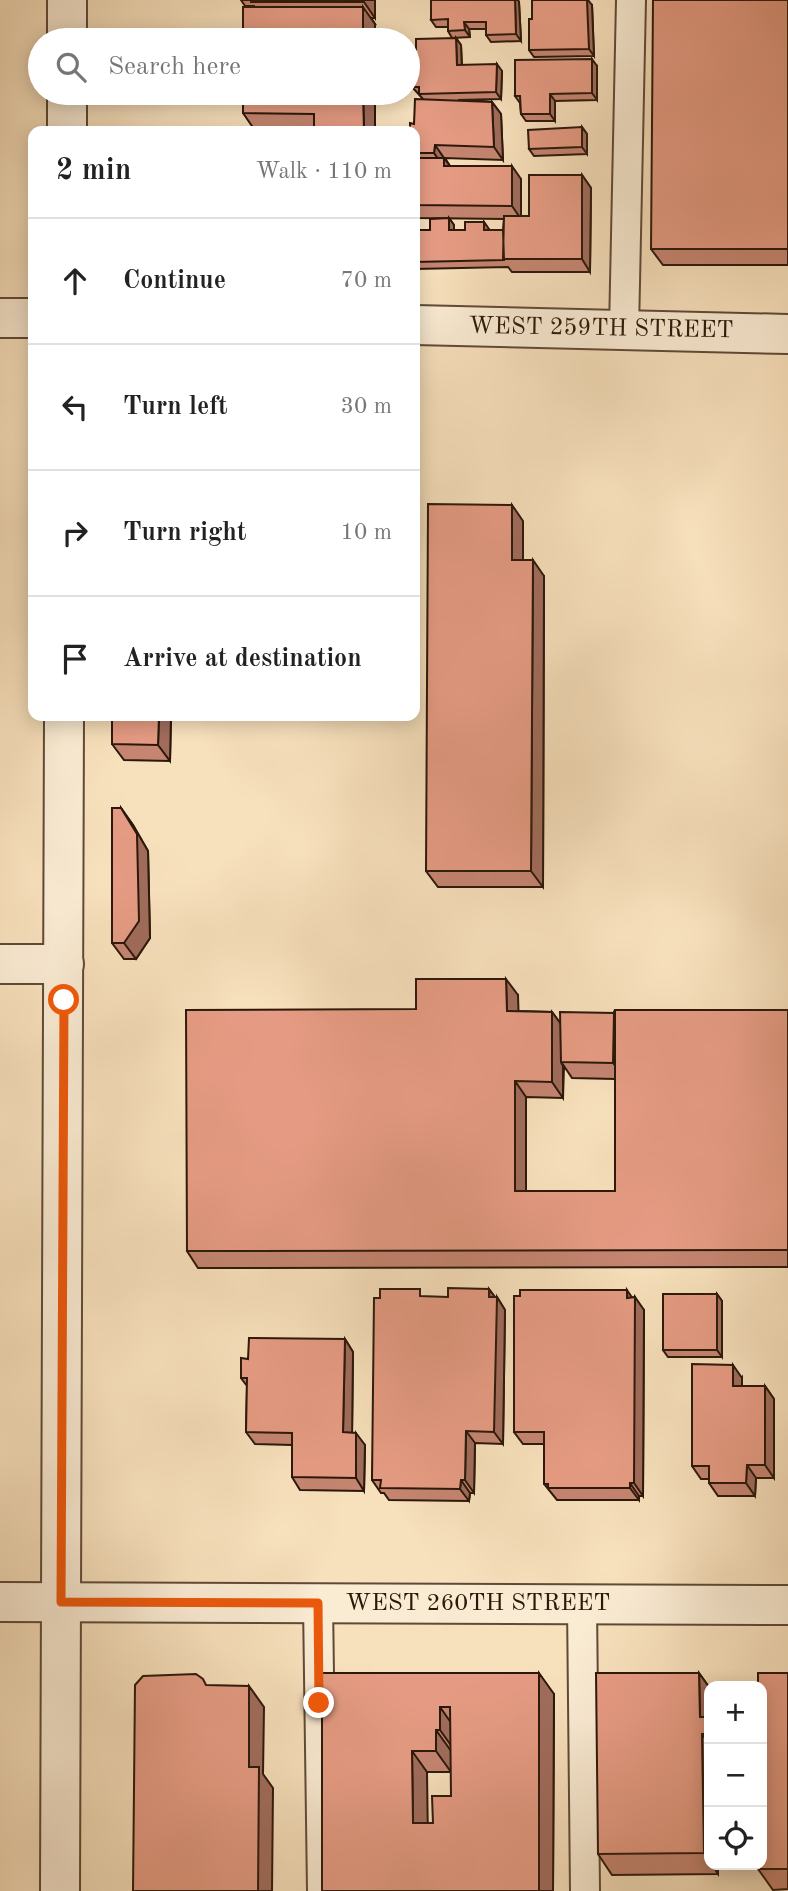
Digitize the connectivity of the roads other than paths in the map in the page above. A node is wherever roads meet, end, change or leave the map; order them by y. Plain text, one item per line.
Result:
1 (67, 0) edge
2 (631, 0) edge
3 (67, 28) edge
4 (67, 105) edge
5 (67, 126) edge
6 (0, 318) edge
7 (28, 318) edge
8 (420, 325) edge
9 (624, 330) junction
10 (788, 334) edge
11 (64, 721) edge
12 (0, 964) edge
13 (64, 964) junction
14 (0, 1602) edge
15 (61, 1602) junction
16 (318, 1603) junction
17 (582, 1604) junction
18 (788, 1605) edge
19 (60, 1891) edge
20 (322, 1891) edge
21 (585, 1891) edge

1 - 3 street
2 - 9 lane
4 - 5 street
6 - 7 street
8 - 9 street, WEST 259TH STREET
9 - 10 street, WEST 259TH STREET
11 - 13 street
12 - 13 street
13 - 15 street
14 - 15 street, WEST 260TH STREET
15 - 16 street, WEST 260TH STREET
15 - 19 street
16 - 17 street, WEST 260TH STREET
16 - 20 lane
17 - 18 street, WEST 260TH STREET
17 - 21 lane

